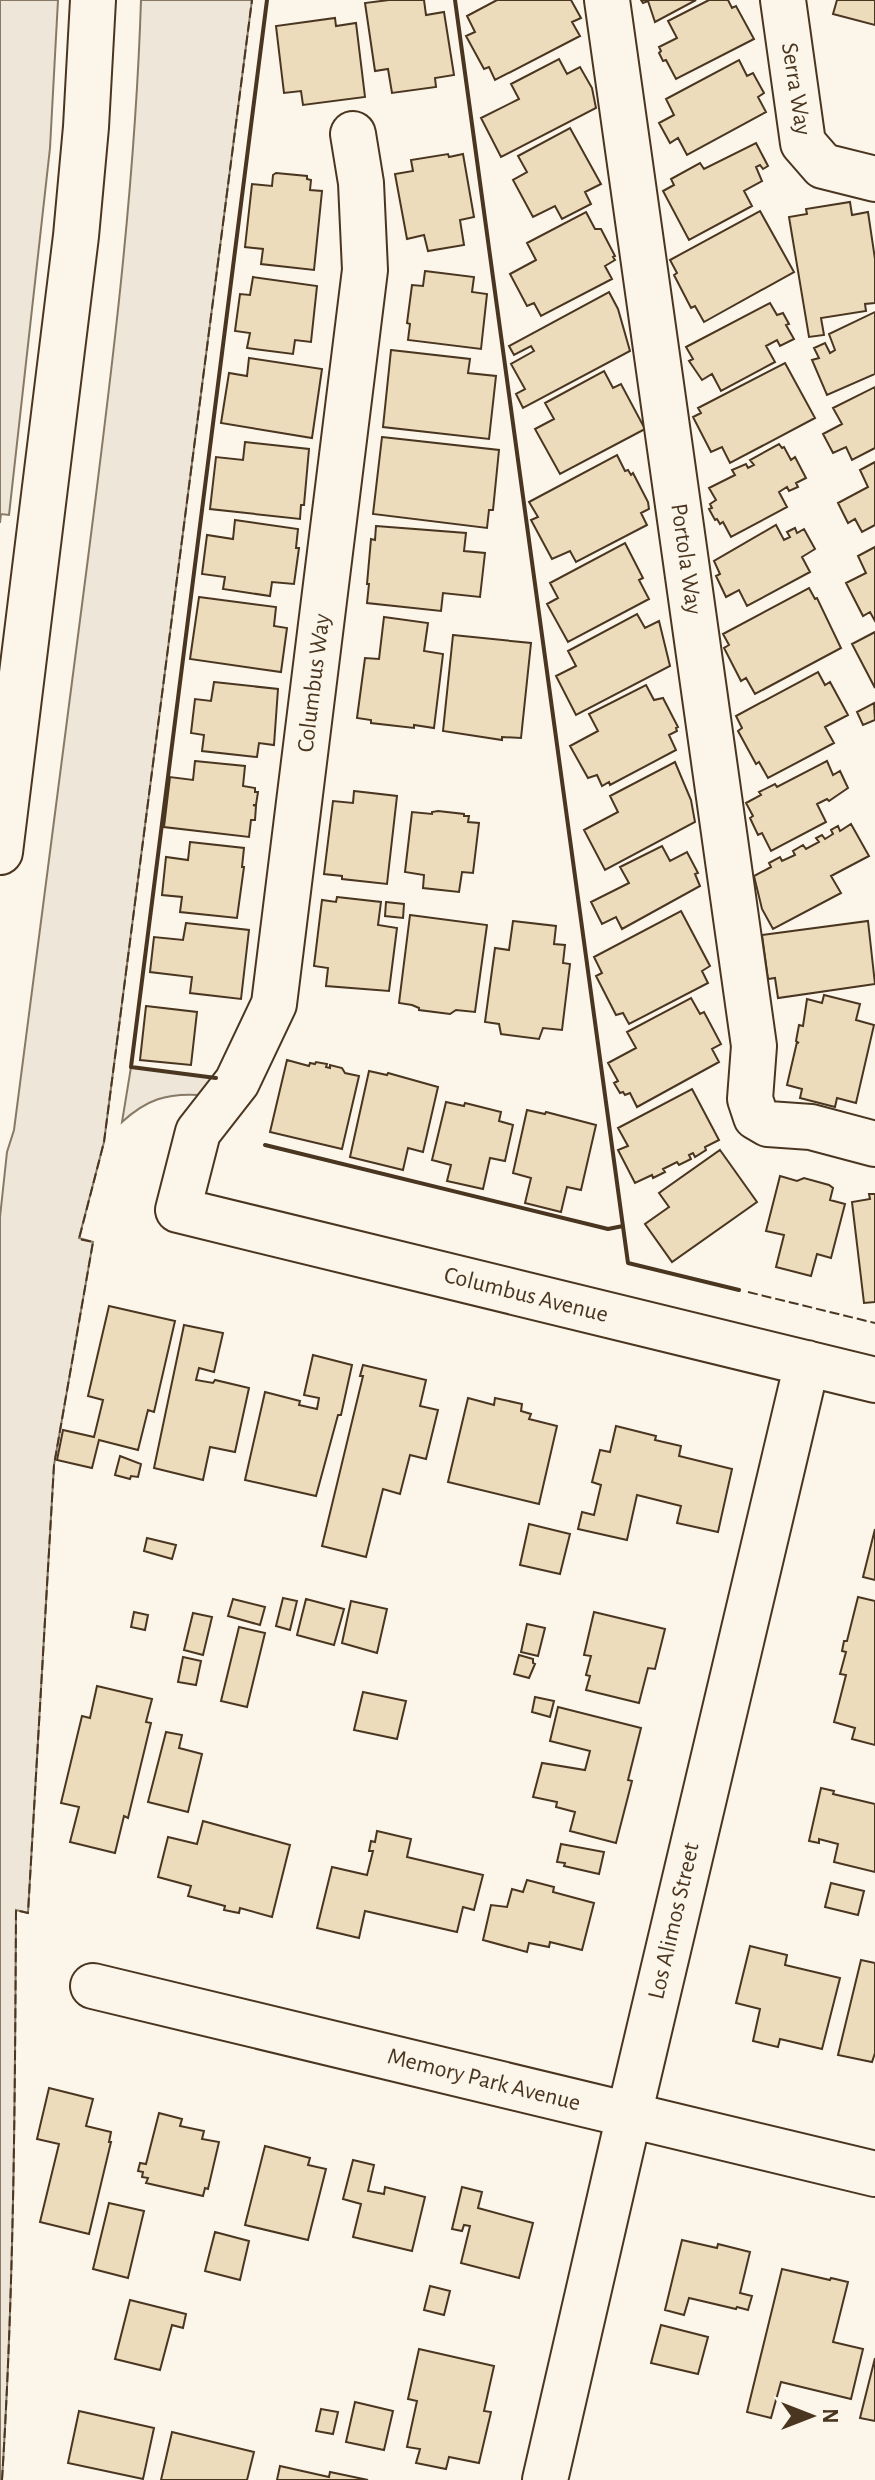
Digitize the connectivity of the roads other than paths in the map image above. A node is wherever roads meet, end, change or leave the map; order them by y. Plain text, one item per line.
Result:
1 (93, 0) edge
2 (607, 0) edge
3 (783, 0) edge
4 (353, 134) dead end
5 (875, 179) edge
6 (0, 852) edge
7 (875, 1144) edge
8 (178, 1210) joint
9 (807, 1363) junction
10 (875, 1380) edge
11 (93, 1986) dead end
12 (629, 2115) junction
13 (875, 2174) edge
14 (545, 2480) edge

1 - 6 main road
2 - 7 main road, Portola Way
3 - 5 main road, Serra Way
4 - 8 main road, Columbus Way
8 - 9 main road, Columbus Avenue
9 - 10 main road, Columbus Avenue
9 - 12 main road, Los Alimos Street
11 - 12 main road, Memory Park Avenue
12 - 13 main road, Memory Park Avenue
12 - 14 main road, Los Alimos Street

